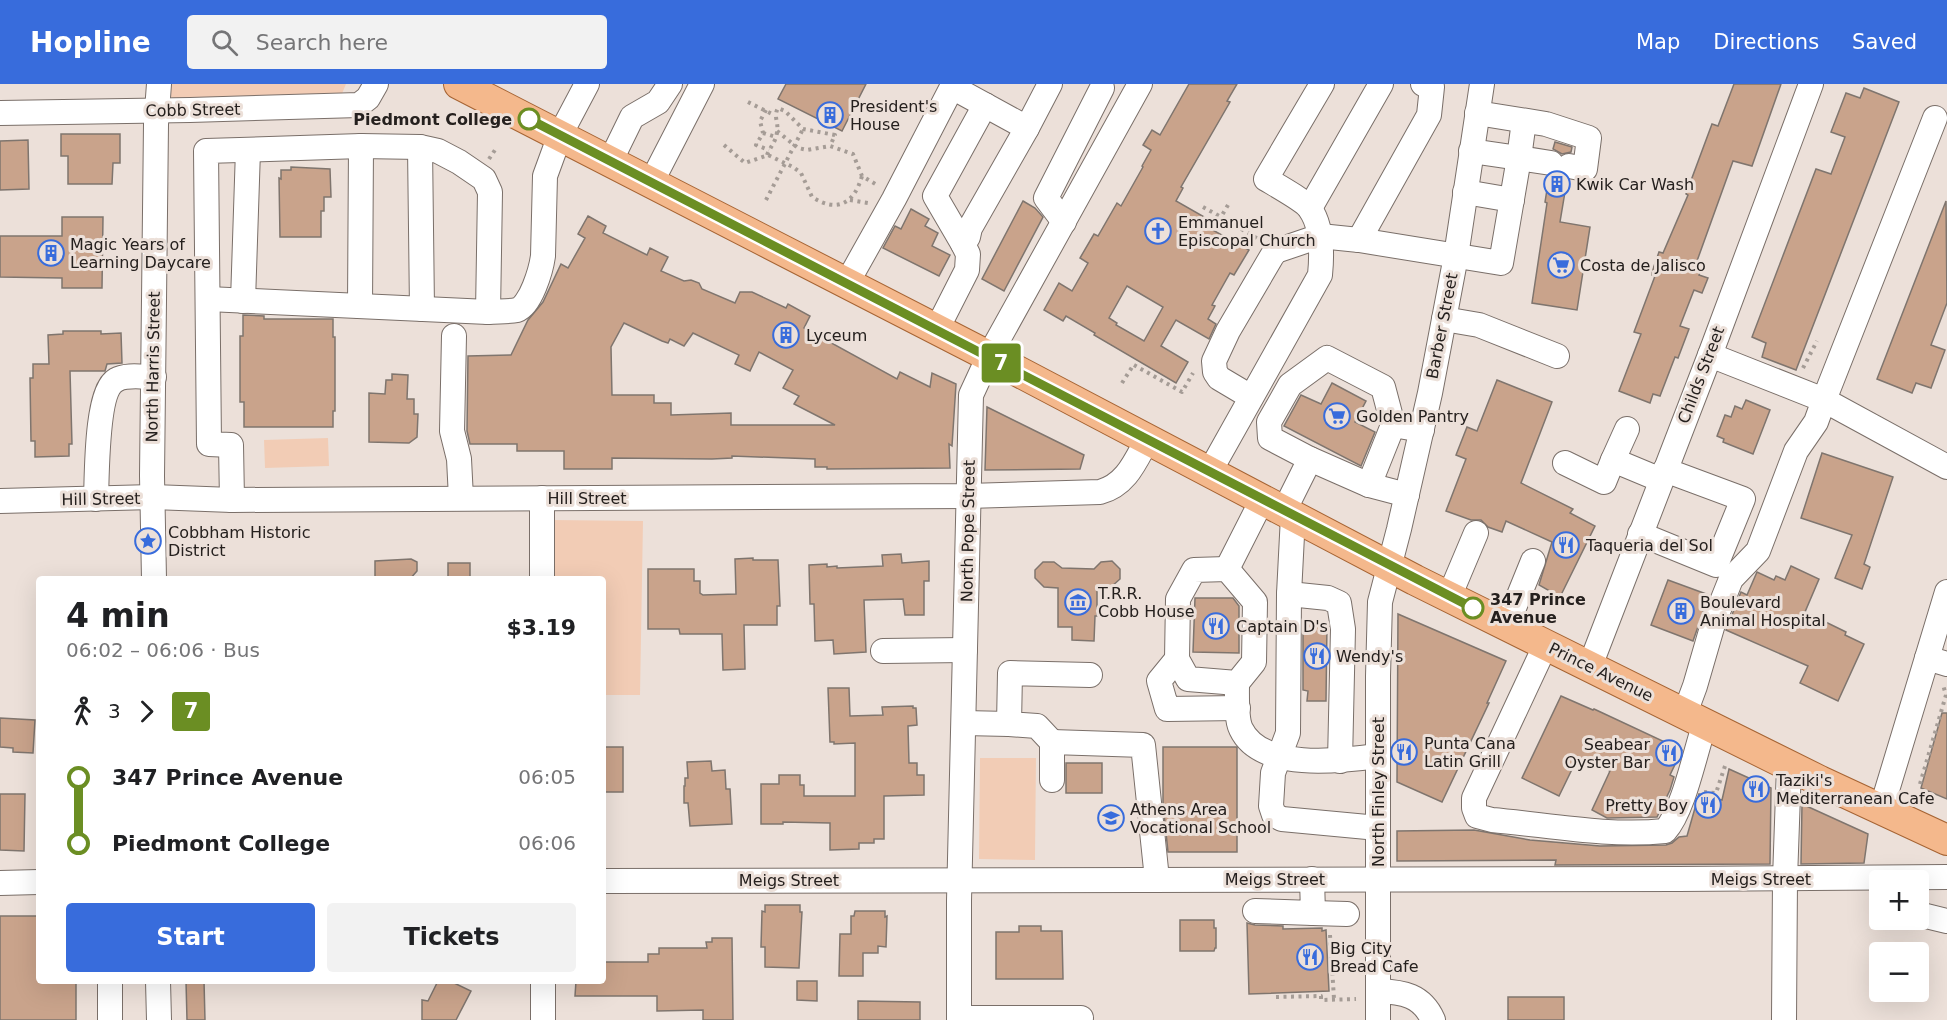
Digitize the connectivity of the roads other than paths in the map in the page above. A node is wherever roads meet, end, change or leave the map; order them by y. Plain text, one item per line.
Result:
1 (159, 84) edge
2 (376, 84) edge
3 (459, 84) edge
4 (587, 84) edge
5 (670, 84) edge
6 (702, 84) edge
7 (1050, 84) edge
8 (1322, 84) edge
9 (1381, 84) edge
10 (1423, 84) edge
11 (1482, 84) edge
12 (1811, 84) edge
13 (953, 86) edge
14 (1100, 86) edge
15 (1135, 93) edge
16 (985, 105) junction
17 (157, 111) junction
18 (0, 113) edge
19 (1477, 113) junction
20 (1935, 118) dead end
21 (1524, 121) junction
22 (1027, 128) junction
23 (560, 135) junction
24 (361, 146) junction
25 (420, 147) junction
26 (248, 150) junction
27 (1472, 151) junction
28 (1519, 158) junction
29 (610, 162) junction
30 (651, 183) junction
31 (1466, 192) junction
32 (1512, 200) junction
33 (1310, 208) junction
34 (1064, 222) junction
35 (1320, 236) junction
36 (1359, 240) junction
37 (963, 244) junction
38 (1456, 256) junction
39 (847, 283) junction
40 (208, 299) junction
41 (243, 301) junction
42 (360, 306) junction
43 (422, 309) junction
44 (488, 312) junction
45 (1444, 319) junction
46 (937, 329) junction
47 (454, 336) dead end
48 (1710, 355) junction
49 (989, 356) junction
50 (1557, 356) dead end
51 (153, 377) junction
52 (1251, 397) junction
53 (1824, 400) junction
54 (1393, 425) junction
55 (1627, 429) dead end
56 (1422, 430) junction
57 (1147, 440) junction
58 (1310, 459) junction
59 (1613, 460) junction
60 (1565, 463) dead end
61 (1947, 467) edge
62 (1209, 473) junction
63 (1663, 475) junction
64 (1369, 485) junction
65 (1407, 495) junction
66 (968, 496) junction
67 (153, 497) junction
68 (460, 498) junction
69 (542, 498) junction
70 (96, 499) junction
71 (232, 500) junction
72 (0, 501) edge
73 (1280, 509) junction
74 (1476, 533) dead end
75 (1640, 534) junction
76 (1533, 561) dead end
77 (1390, 566) junction
78 (1227, 569) junction
79 (154, 576) edge
80 (542, 576) edge
81 (1947, 592) edge
82 (1289, 594) junction
83 (1449, 597) junction
84 (1507, 625) junction
85 (1546, 644) junction
86 (965, 650) junction
87 (883, 651) dead end
88 (1177, 659) junction
89 (1590, 666) junction
90 (1939, 669) edge
91 (1090, 675) dead end
92 (1237, 683) junction
93 (1238, 708) junction
94 (1695, 718) junction
95 (964, 723) junction
96 (1010, 724) junction
97 (1053, 742) junction
98 (1378, 756) junction
99 (1279, 758) junction
100 (1340, 761) junction
101 (1789, 766) junction
102 (1052, 780) dead end
103 (1881, 810) junction
104 (1378, 828) junction
105 (1947, 840) edge
106 (1947, 877) edge
107 (1929, 878) edge
108 (1157, 879) junction
109 (1312, 879) junction
110 (1377, 879) junction
111 (1785, 879) junction
112 (1869, 879) edge
113 (960, 880) junction
114 (606, 881) edge
115 (36, 882) edge
116 (0, 883) edge
117 (1255, 911) dead end
118 (1929, 917) edge
119 (1947, 921) edge
120 (110, 984) edge
121 (158, 984) edge
122 (543, 984) edge
123 (1378, 1003) edge
124 (1081, 1018) dead end
125 (959, 1019) edge
126 (110, 1020) edge
127 (159, 1020) edge
128 (543, 1020) edge
129 (1433, 1020) edge
130 (1784, 1020) edge

1 - 17 street, North Harris Street
2 - 17 street, Cobb Street
3 - 23 main road, Prince Avenue
4 - 23 street
5 - 29 street
6 - 30 street
7 - 22 street
8 - 33 street
9 - 33 street
10 - 36 street
11 - 19 street, Barber Street
12 - 48 street, Childs Street
13 - 16 street
13 - 39 street
14 - 15 street
14 - 34 street
15 - 34 street, North Pope Street
16 - 22 street
16 - 37 street
17 - 18 street, Cobb Street
17 - 51 street, North Harris Street
19 - 21 street
19 - 27 street, Barber Street
20 - 53 street
21 - 28 street
21 - 28 street
22 - 37 street
23 - 29 main road, Prince Avenue
23 - 44 street
24 - 25 street
24 - 26 street
24 - 42 street
25 - 43 street
25 - 44 street
26 - 40 street
26 - 41 street
27 - 28 street
27 - 31 street, Barber Street
28 - 32 street
29 - 30 main road, Prince Avenue
30 - 39 main road, Prince Avenue
31 - 32 street
31 - 38 street, Barber Street
32 - 38 street
33 - 35 street
34 - 49 street, North Pope Street
35 - 36 street
35 - 52 street
35 - 52 street
36 - 38 street
37 - 46 street
38 - 45 street, Barber Street
39 - 46 main road, Prince Avenue
40 - 41 street
40 - 71 street
41 - 42 street
42 - 43 street
43 - 44 street
45 - 50 street
45 - 56 street, Barber Street
46 - 49 main road, Prince Avenue
47 - 68 street
48 - 53 street
48 - 63 street, Childs Street
49 - 57 main road, Prince Avenue
49 - 66 street, North Pope Street
51 - 67 street, North Harris Street
51 - 70 street
52 - 62 street
53 - 61 street
53 - 94 street
54 - 56 street
54 - 58 street
54 - 64 street
55 - 59 street
56 - 65 street, Barber Street
57 - 62 main road, Prince Avenue
57 - 66 street, Hill Street
58 - 64 street
58 - 73 street
59 - 60 street
59 - 63 street
62 - 73 main road, Prince Avenue
63 - 75 street, Childs Street
63 - 75 street
64 - 65 street
65 - 77 street, Barber Street
66 - 69 street, Hill Street
66 - 86 street, North Pope Street
67 - 70 street, Hill Street
67 - 71 street, Hill Street
67 - 79 street, North Harris Street
68 - 69 street, Hill Street
68 - 71 street, Hill Street
69 - 80 street
70 - 72 street, Hill Street
73 - 77 main road, Prince Avenue
73 - 78 street
73 - 82 street
74 - 83 street
75 - 89 street, Childs Street
76 - 84 street
77 - 83 main road, Prince Avenue
77 - 98 street, North Finley Street
78 - 88 street
78 - 92 street
81 - 90 street
82 - 99 street
82 - 100 street
83 - 84 main road, Prince Avenue
84 - 85 main road, Prince Avenue
85 - 89 main road, Prince Avenue
85 - 94 street
86 - 87 street
86 - 95 street, North Pope Street
88 - 92 street
88 - 93 street
89 - 94 main road, Prince Avenue
90 - 103 street
91 - 96 street
92 - 93 street
93 - 99 street
94 - 101 main road, Prince Avenue
95 - 96 street
95 - 113 street, North Pope Street
96 - 97 street
97 - 102 street
97 - 108 street
98 - 100 street
98 - 104 street, North Finley Street
99 - 100 street
99 - 104 street
101 - 103 main road, Prince Avenue
101 - 111 street
103 - 105 main road, Prince Avenue
104 - 110 street, North Finley Street
106 - 107 street, Meigs Street
108 - 109 street, Meigs Street
108 - 113 street, Meigs Street
109 - 110 street, Meigs Street
109 - 117 street
110 - 111 street, Meigs Street
110 - 123 street, North Finley Street
111 - 112 street, Meigs Street
111 - 130 street
113 - 114 street, Meigs Street
113 - 125 street, North Pope Street
115 - 116 street
118 - 119 street
120 - 126 street
121 - 127 street
122 - 128 street
123 - 129 street
124 - 125 street

